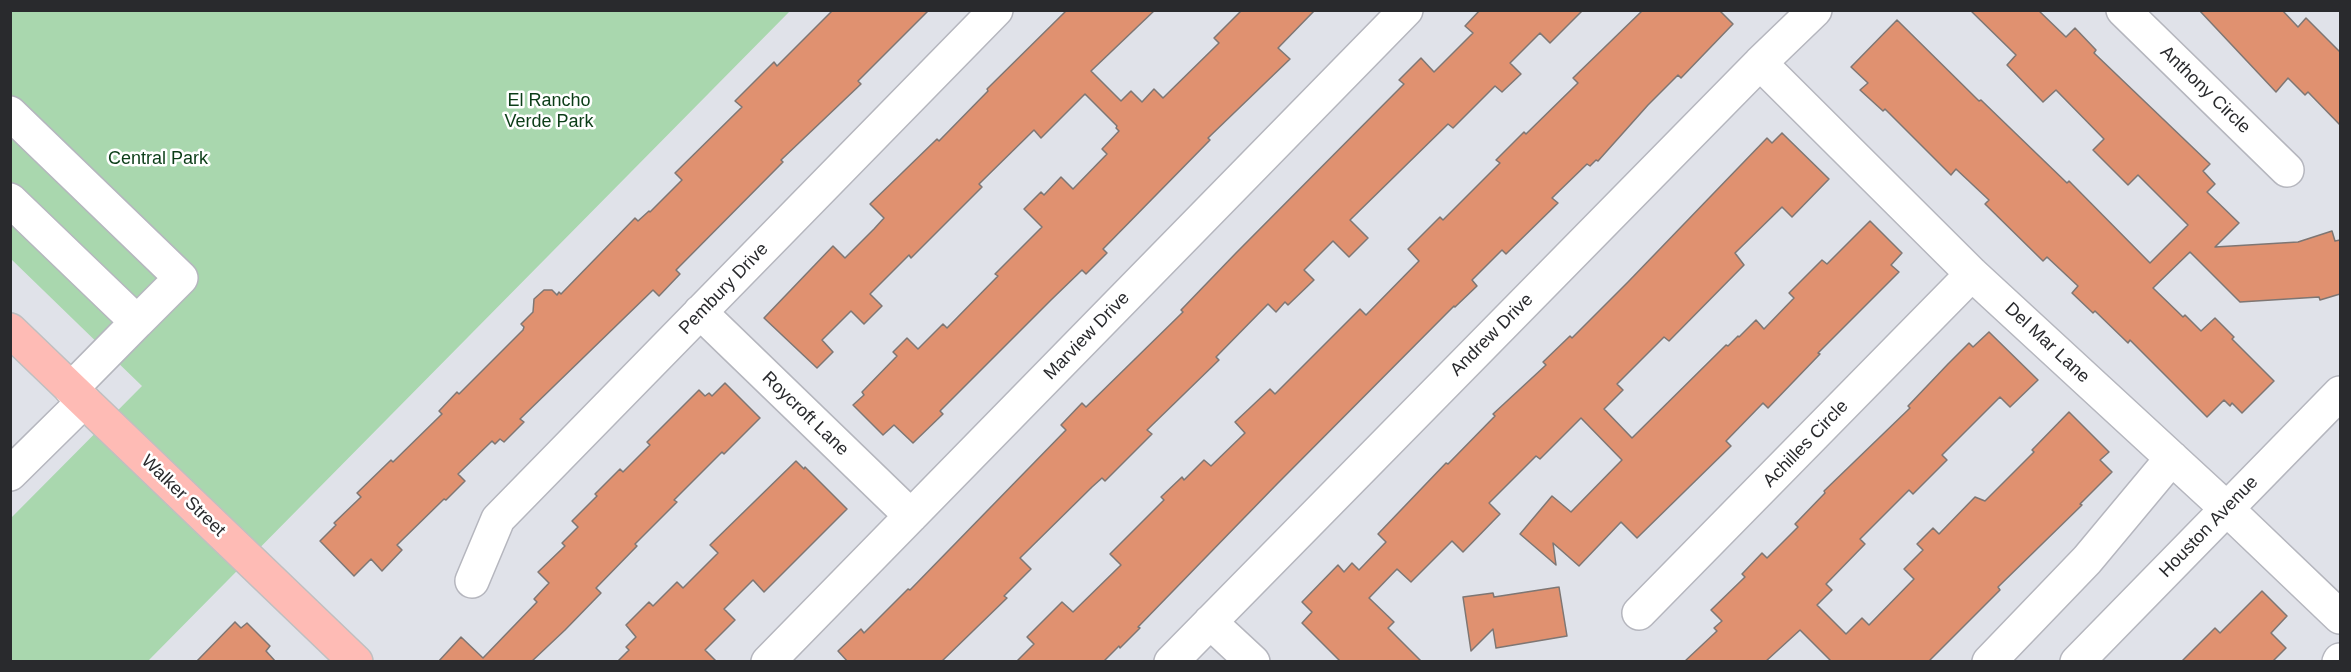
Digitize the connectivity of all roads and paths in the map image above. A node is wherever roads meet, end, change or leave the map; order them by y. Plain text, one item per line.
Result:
1 (996, 10) edge
2 (1406, 10) edge
3 (1815, 10) edge
4 (2123, 10) edge
5 (1760, 63) junction
6 (10, 113) edge
7 (2287, 170) dead end
8 (10, 200) edge
9 (1972, 274) junction
10 (700, 312) junction
11 (137, 322) junction
12 (10, 330) edge
13 (2340, 393) edge
14 (77, 395) junction
15 (2172, 458) junction
16 (10, 474) edge
17 (2227, 509) junction
18 (910, 516) junction
19 (472, 581) dead end
20 (1640, 613) dead end
21 (2340, 617) edge
22 (1210, 622) junction
23 (354, 661) edge
24 (768, 662) edge
25 (1171, 662) edge
26 (1252, 662) edge
27 (1989, 662) edge
28 (2077, 662) edge

1 - 10 street, Pembury Drive
2 - 18 street, Marview Drive
3 - 5 street, Andrew Drive
4 - 7 street, Anthony Circle
5 - 9 street, Del Mar Lane
5 - 22 street, Andrew Drive
6 - 11 street
8 - 11 street
9 - 15 street, Del Mar Lane
9 - 20 street, Achilles Circle
10 - 18 street, Roycroft Lane
10 - 19 street, Pembury Drive
11 - 14 street
12 - 14 main road, Walker Street
13 - 17 street, Houston Avenue
14 - 16 street
14 - 23 main road, Walker Street
15 - 17 street, Del Mar Lane
15 - 27 street
17 - 21 street, Del Mar Lane
17 - 28 street, Houston Avenue
18 - 24 street, Marview Drive
22 - 25 street, Andrew Drive
22 - 26 street

